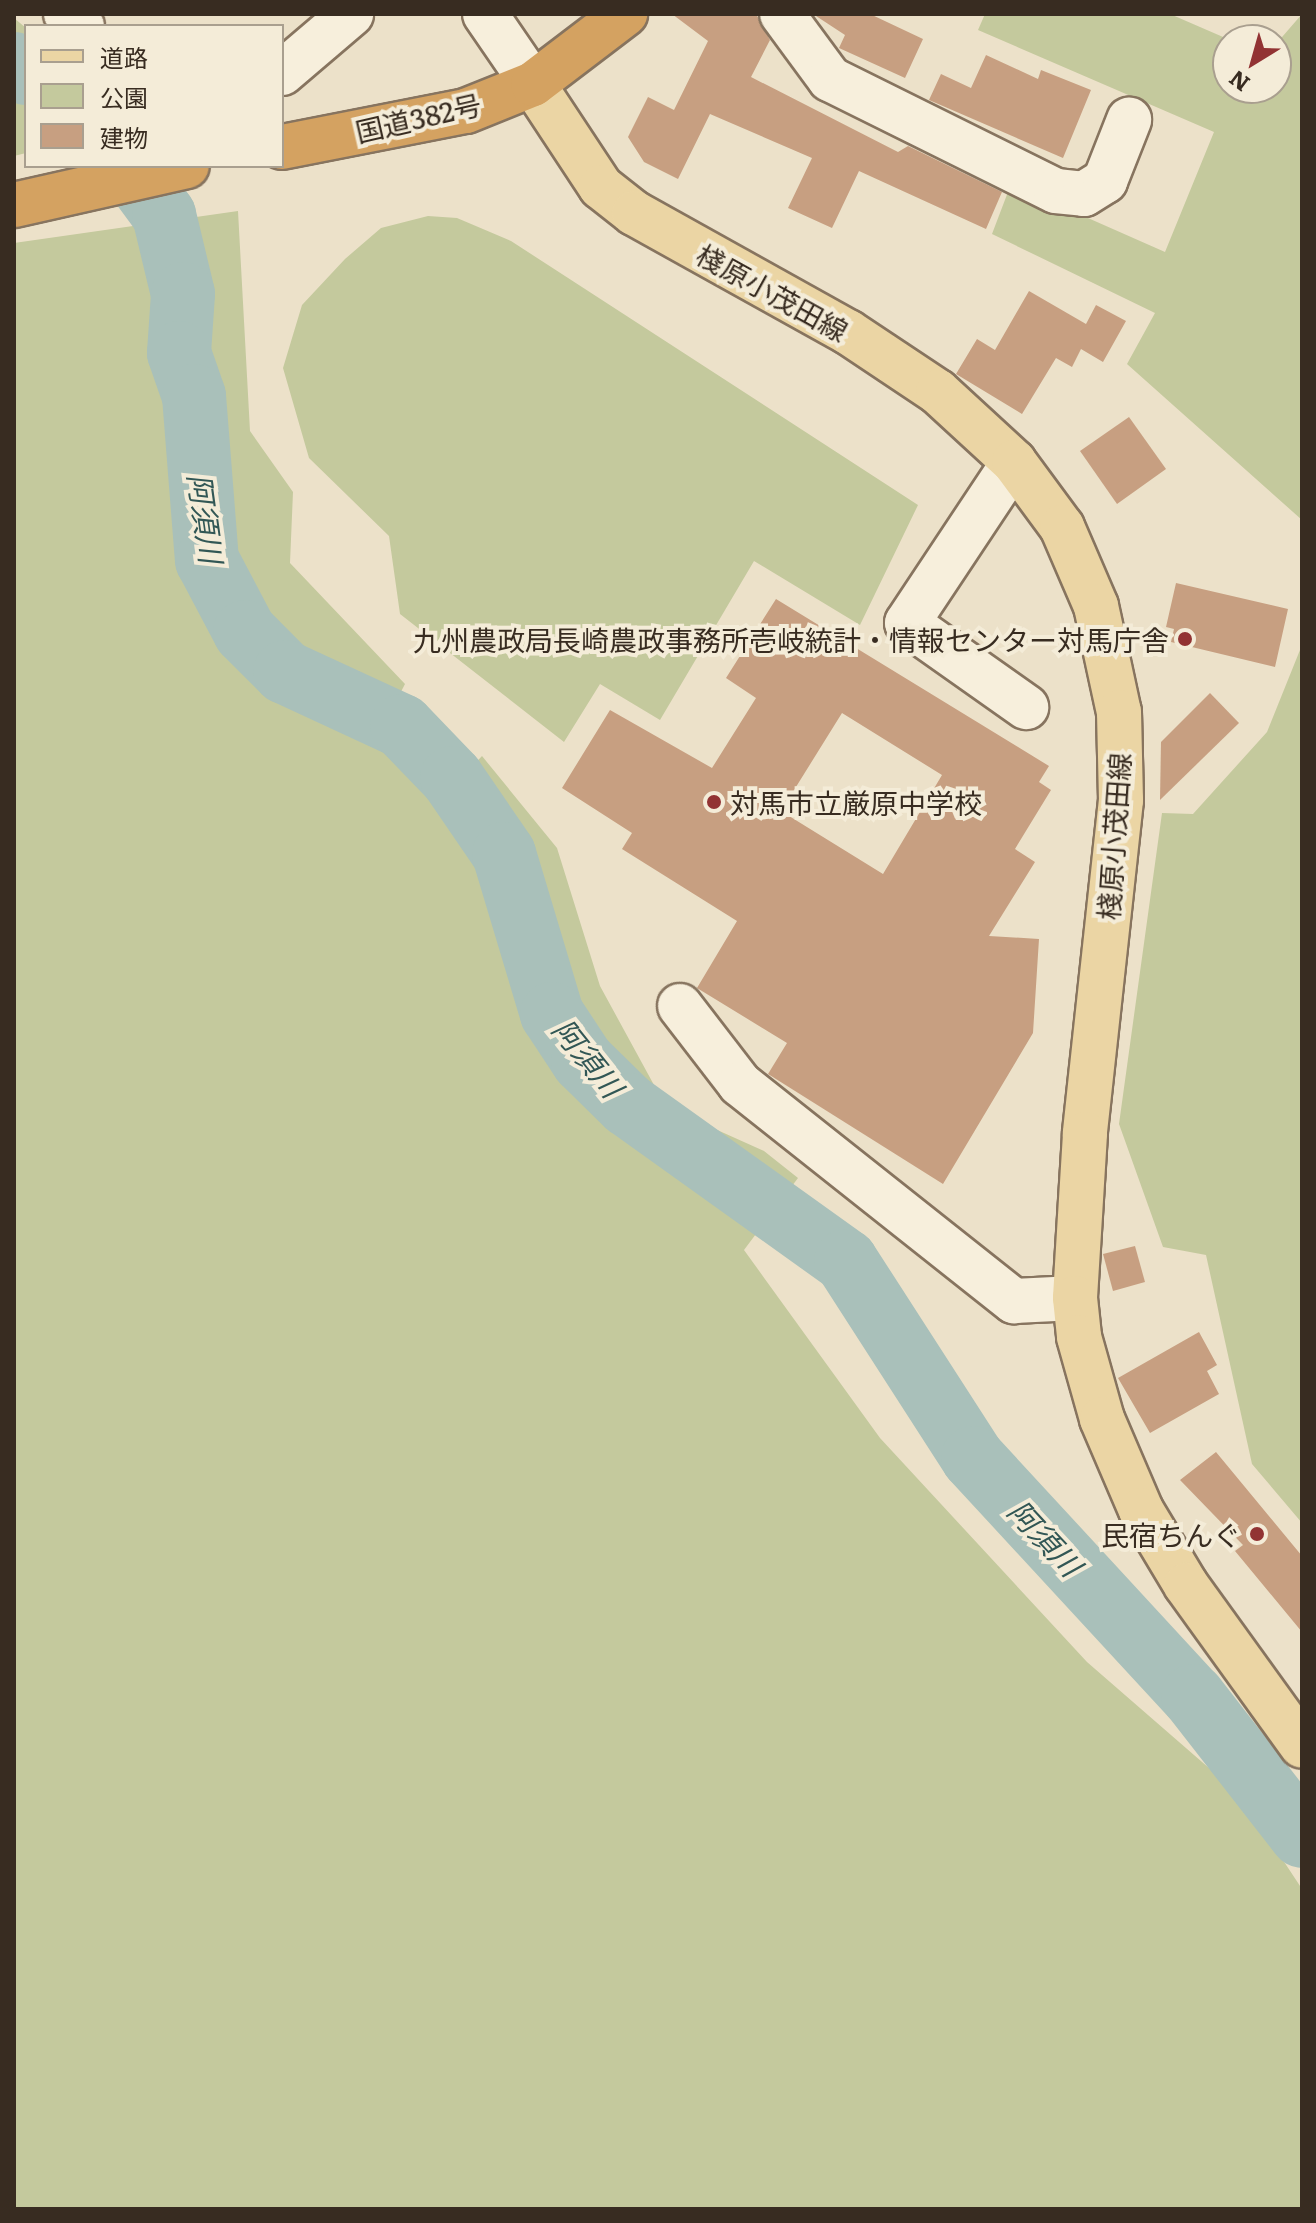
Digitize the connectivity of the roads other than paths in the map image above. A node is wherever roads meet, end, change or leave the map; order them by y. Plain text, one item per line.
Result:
1 (351, 14) edge
2 (485, 14) edge
3 (625, 14) edge
4 (782, 14) edge
5 (284, 71) edge
6 (533, 84) junction
7 (1129, 120) dead end
8 (284, 147) edge
9 (178, 168) edge
10 (23, 203) edge
11 (1014, 462) junction
12 (1026, 707) dead end
13 (680, 1006) dead end
14 (1075, 1298) junction
15 (1302, 1746) edge

1 - 5 street
2 - 6 street
3 - 6 highway, 国道382号
4 - 7 street
6 - 8 highway, 国道382号
6 - 11 main road, 棧原小茂田線
9 - 10 highway
11 - 12 street
11 - 14 main road, 棧原小茂田線
13 - 14 street
14 - 15 main road, 棧原小茂田線

